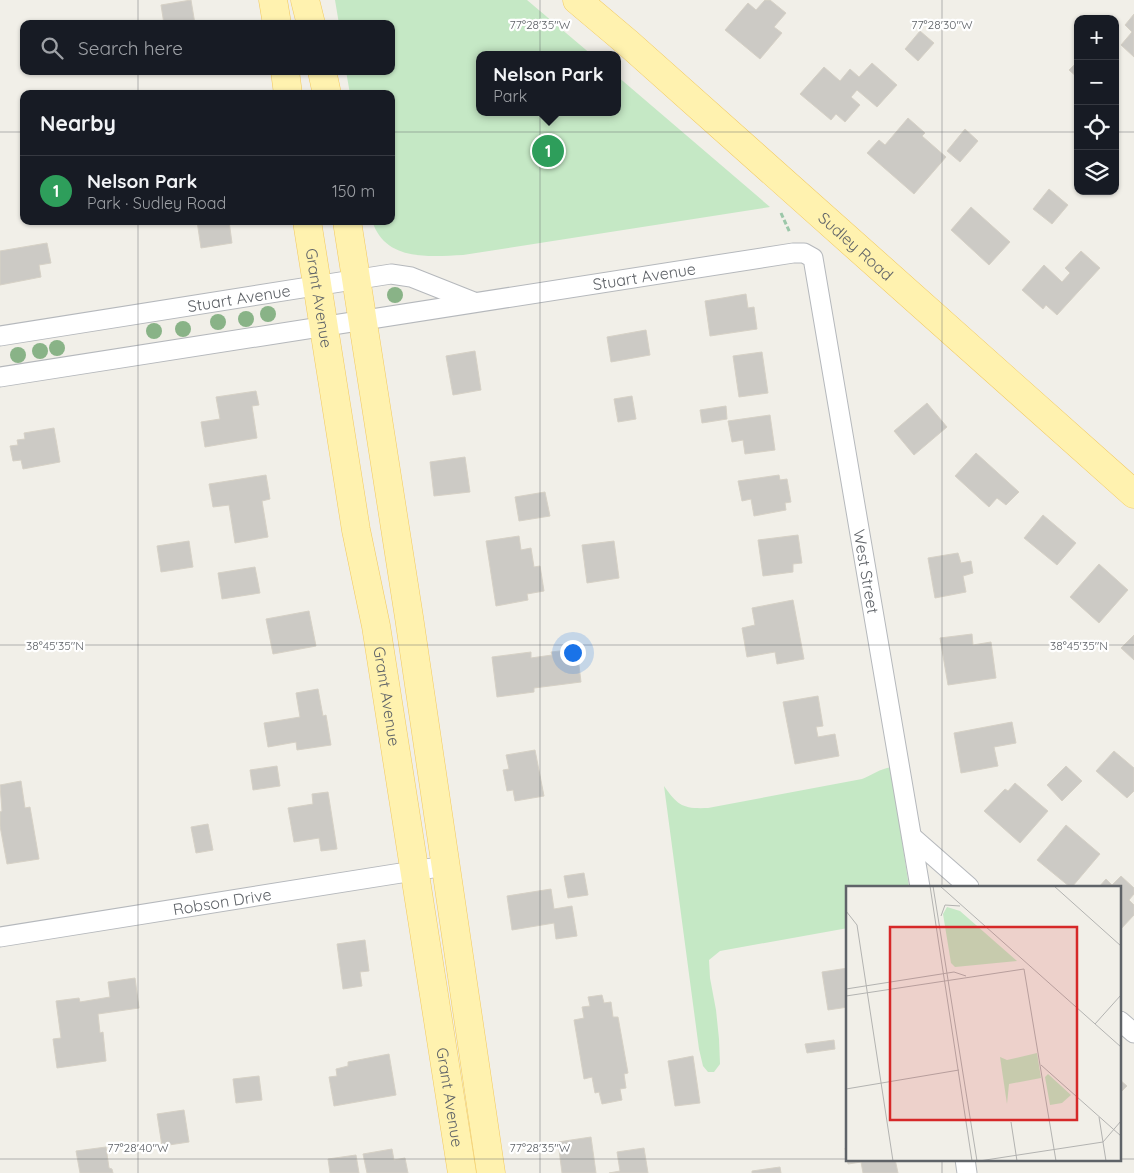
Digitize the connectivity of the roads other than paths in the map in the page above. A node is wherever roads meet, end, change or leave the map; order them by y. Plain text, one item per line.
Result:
1 (273, 0) edge
2 (305, 0) edge
3 (577, 0) edge
4 (276, 20) edge
5 (310, 20) edge
6 (286, 75) edge
7 (323, 75) edge
8 (287, 90) edge
9 (326, 90) edge
10 (308, 225) edge
11 (348, 225) edge
12 (813, 258) joint
13 (356, 280) junction
14 (317, 285) junction
15 (475, 303) junction
16 (363, 320) junction
17 (324, 326) junction
18 (0, 336) edge
19 (0, 377) edge
20 (1134, 494) edge
21 (912, 837) junction
22 (445, 866) junction
23 (414, 871) junction
24 (920, 886) edge
25 (968, 886) edge
26 (0, 937) edge
27 (1122, 1023) edge
28 (1134, 1033) edge
29 (965, 1160) edge
30 (462, 1173) edge
31 (491, 1173) edge
32 (967, 1173) edge

1 - 4 main road
2 - 5 main road
3 - 20 main road, Sudley Road
6 - 8 main road
7 - 9 main road
10 - 14 main road, Grant Avenue
11 - 13 main road, Grant Avenue
12 - 15 street, Stuart Avenue
12 - 21 street, West Street
13 - 14 street, Stuart Avenue
13 - 15 street, Stuart Avenue
13 - 16 main road, Grant Avenue
14 - 17 main road, Grant Avenue
14 - 18 street, Stuart Avenue
15 - 16 street, Stuart Avenue
16 - 17 street, Stuart Avenue
16 - 22 main road, Grant Avenue
17 - 19 street, Stuart Avenue
17 - 23 main road, Grant Avenue
21 - 24 street, West Street
21 - 25 street
22 - 23 street, Robson Drive
22 - 31 main road, Grant Avenue
23 - 26 street, Robson Drive
23 - 30 main road, Grant Avenue
27 - 28 street
29 - 32 street

